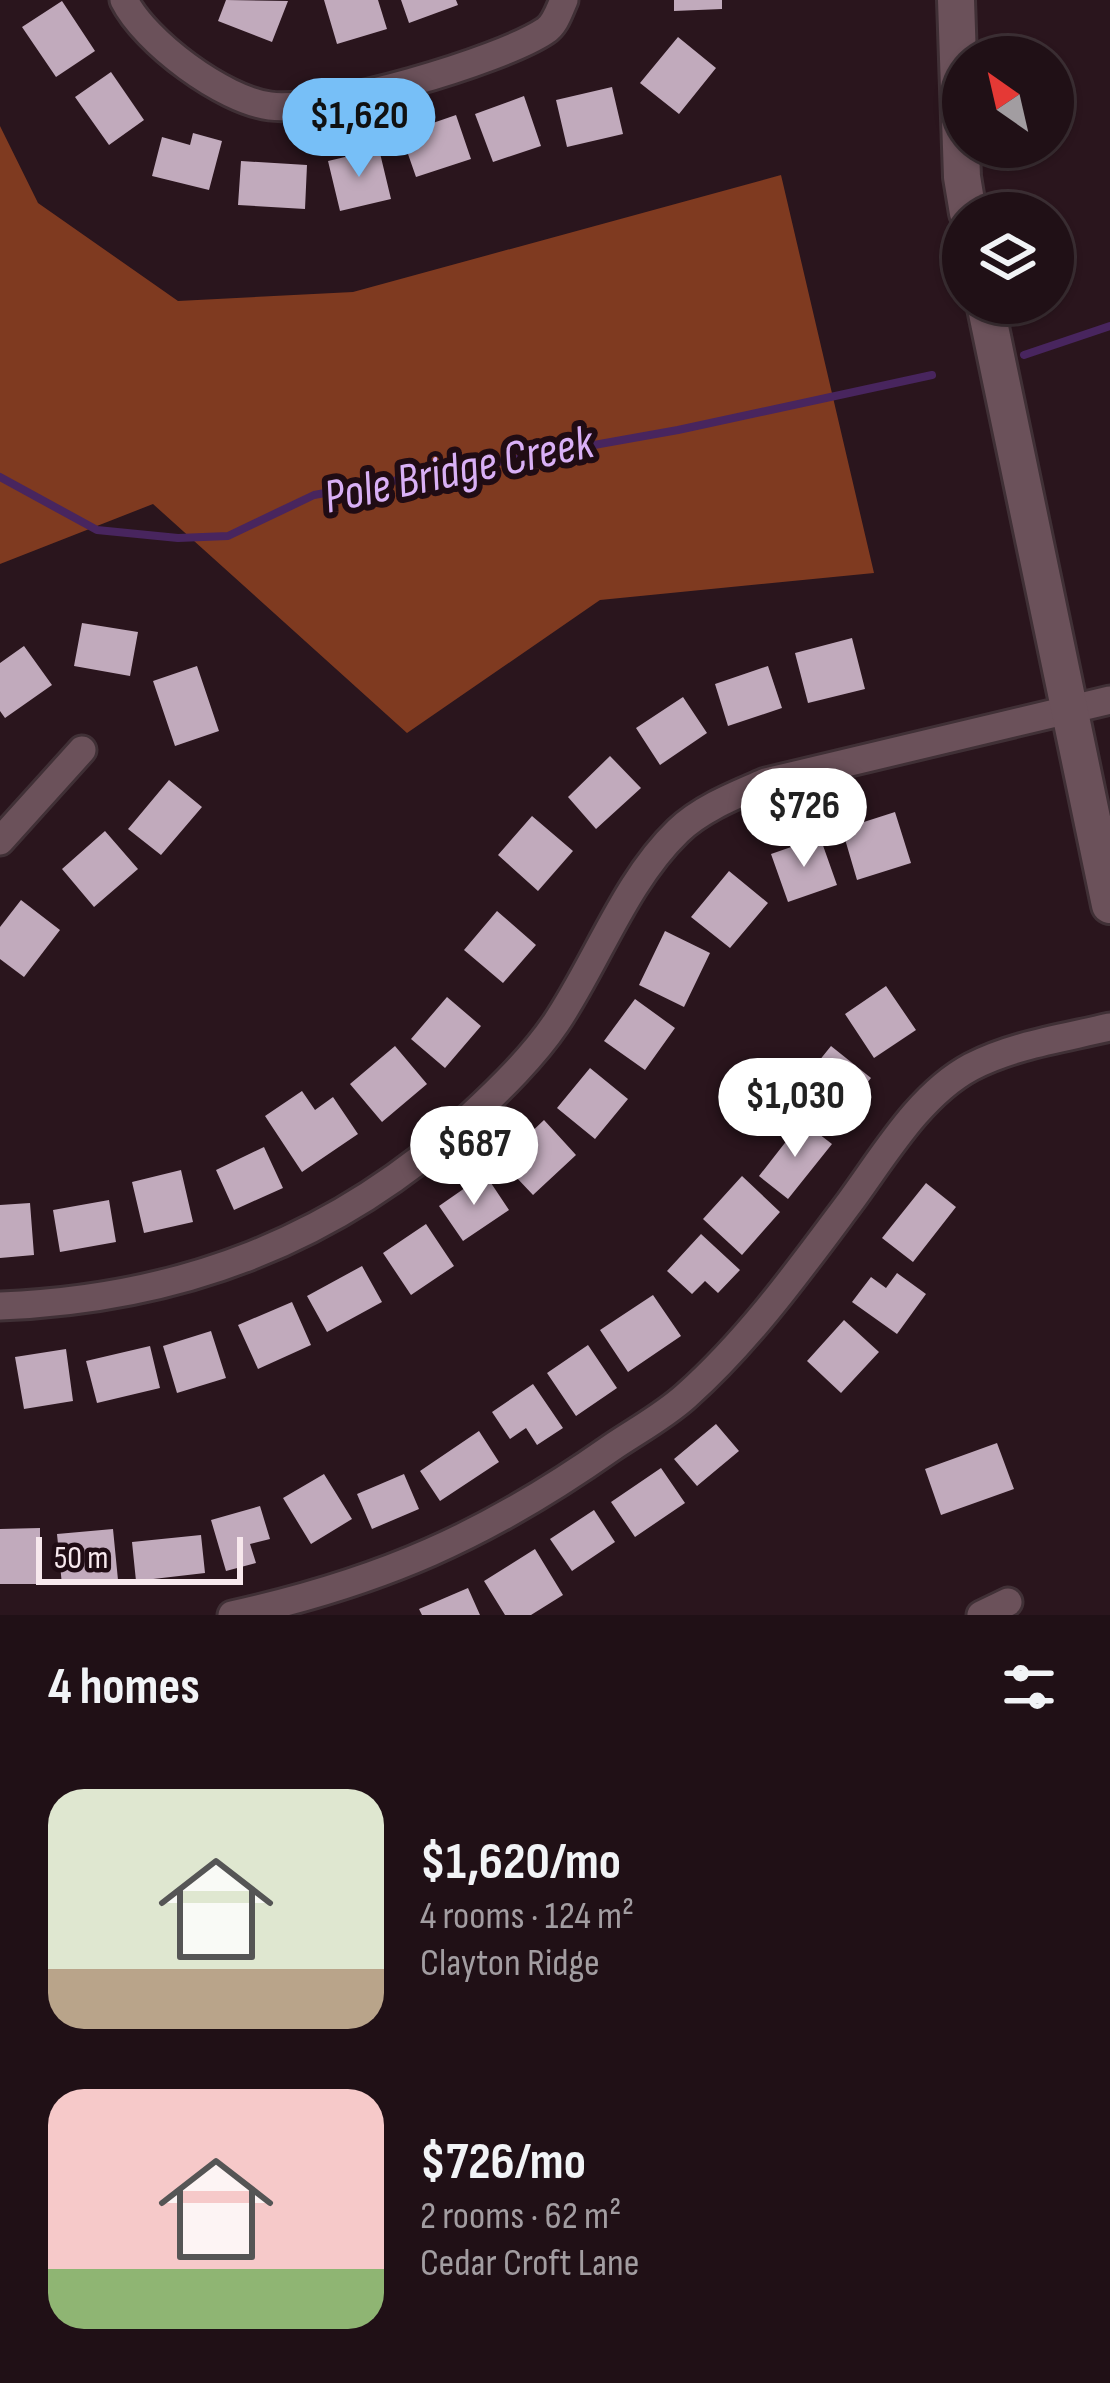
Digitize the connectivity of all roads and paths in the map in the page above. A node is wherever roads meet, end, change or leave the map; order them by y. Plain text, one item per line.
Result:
1 (124, 0) edge
2 (563, 0) edge
3 (956, 0) edge
4 (964, 192) edge
5 (989, 324) edge
6 (1110, 700) edge
7 (1069, 708) junction
8 (82, 750) dead end
9 (0, 841) edge
10 (1110, 905) edge
11 (1110, 1027) edge
12 (0, 1306) edge
13 (1008, 1602) dead end
14 (232, 1615) edge
15 (981, 1615) edge

1 - 2 street
3 - 4 street
5 - 7 street
6 - 7 street
7 - 10 street
7 - 12 street
8 - 9 street
11 - 14 street
13 - 15 street

